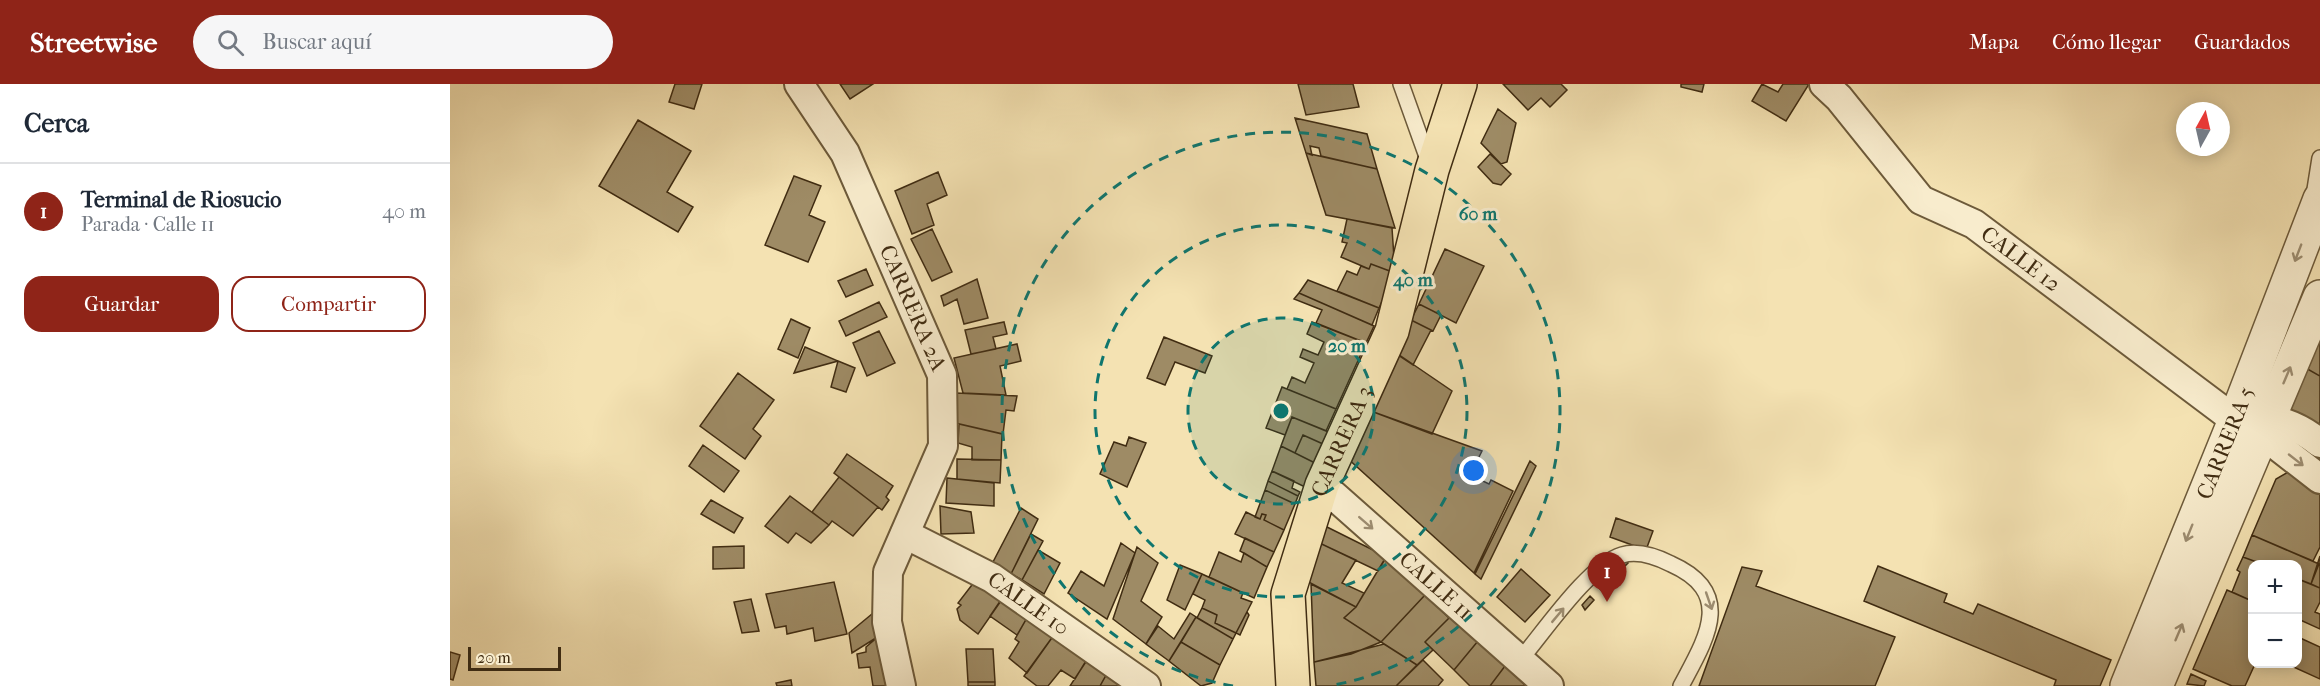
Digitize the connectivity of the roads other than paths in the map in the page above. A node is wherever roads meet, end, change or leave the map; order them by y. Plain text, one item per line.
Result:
1 (799, 84) edge
2 (1401, 84) edge
3 (1460, 84) edge
4 (1824, 84) edge
5 (2320, 158) edge
6 (1432, 170) junction
7 (2315, 210) edge
8 (2320, 297) edge
9 (2255, 424) junction
10 (2320, 443) edge
11 (2320, 479) edge
12 (1322, 485) junction
13 (905, 534) junction
14 (1520, 660) junction
15 (901, 686) edge
16 (1146, 686) edge
17 (1293, 686) edge
18 (1549, 686) edge
19 (1682, 686) edge
20 (2127, 686) edge
21 (2156, 686) edge

1 - 13 street, CARRERA 2A
2 - 6 lane
3 - 6 main road, CARRERA 3
4 - 9 street, CALLE 12
5 - 7 lane
6 - 12 main road, CARRERA 3
7 -> 9 street, CARRERA 5
9 -> 8 street, CARRERA 5
9 - 10 street, CALLE 12
9 -> 11 street, CALLE 12
9 -> 20 street, CARRERA 5
21 -> 9 street, CARRERA 5
12 -> 14 street, CALLE 11
12 - 17 main road, CARRERA 3
13 - 15 street, CARRERA 2A
13 - 16 street, CALLE 10
14 - 18 street, CALLE 11
14 -> 19 lane

